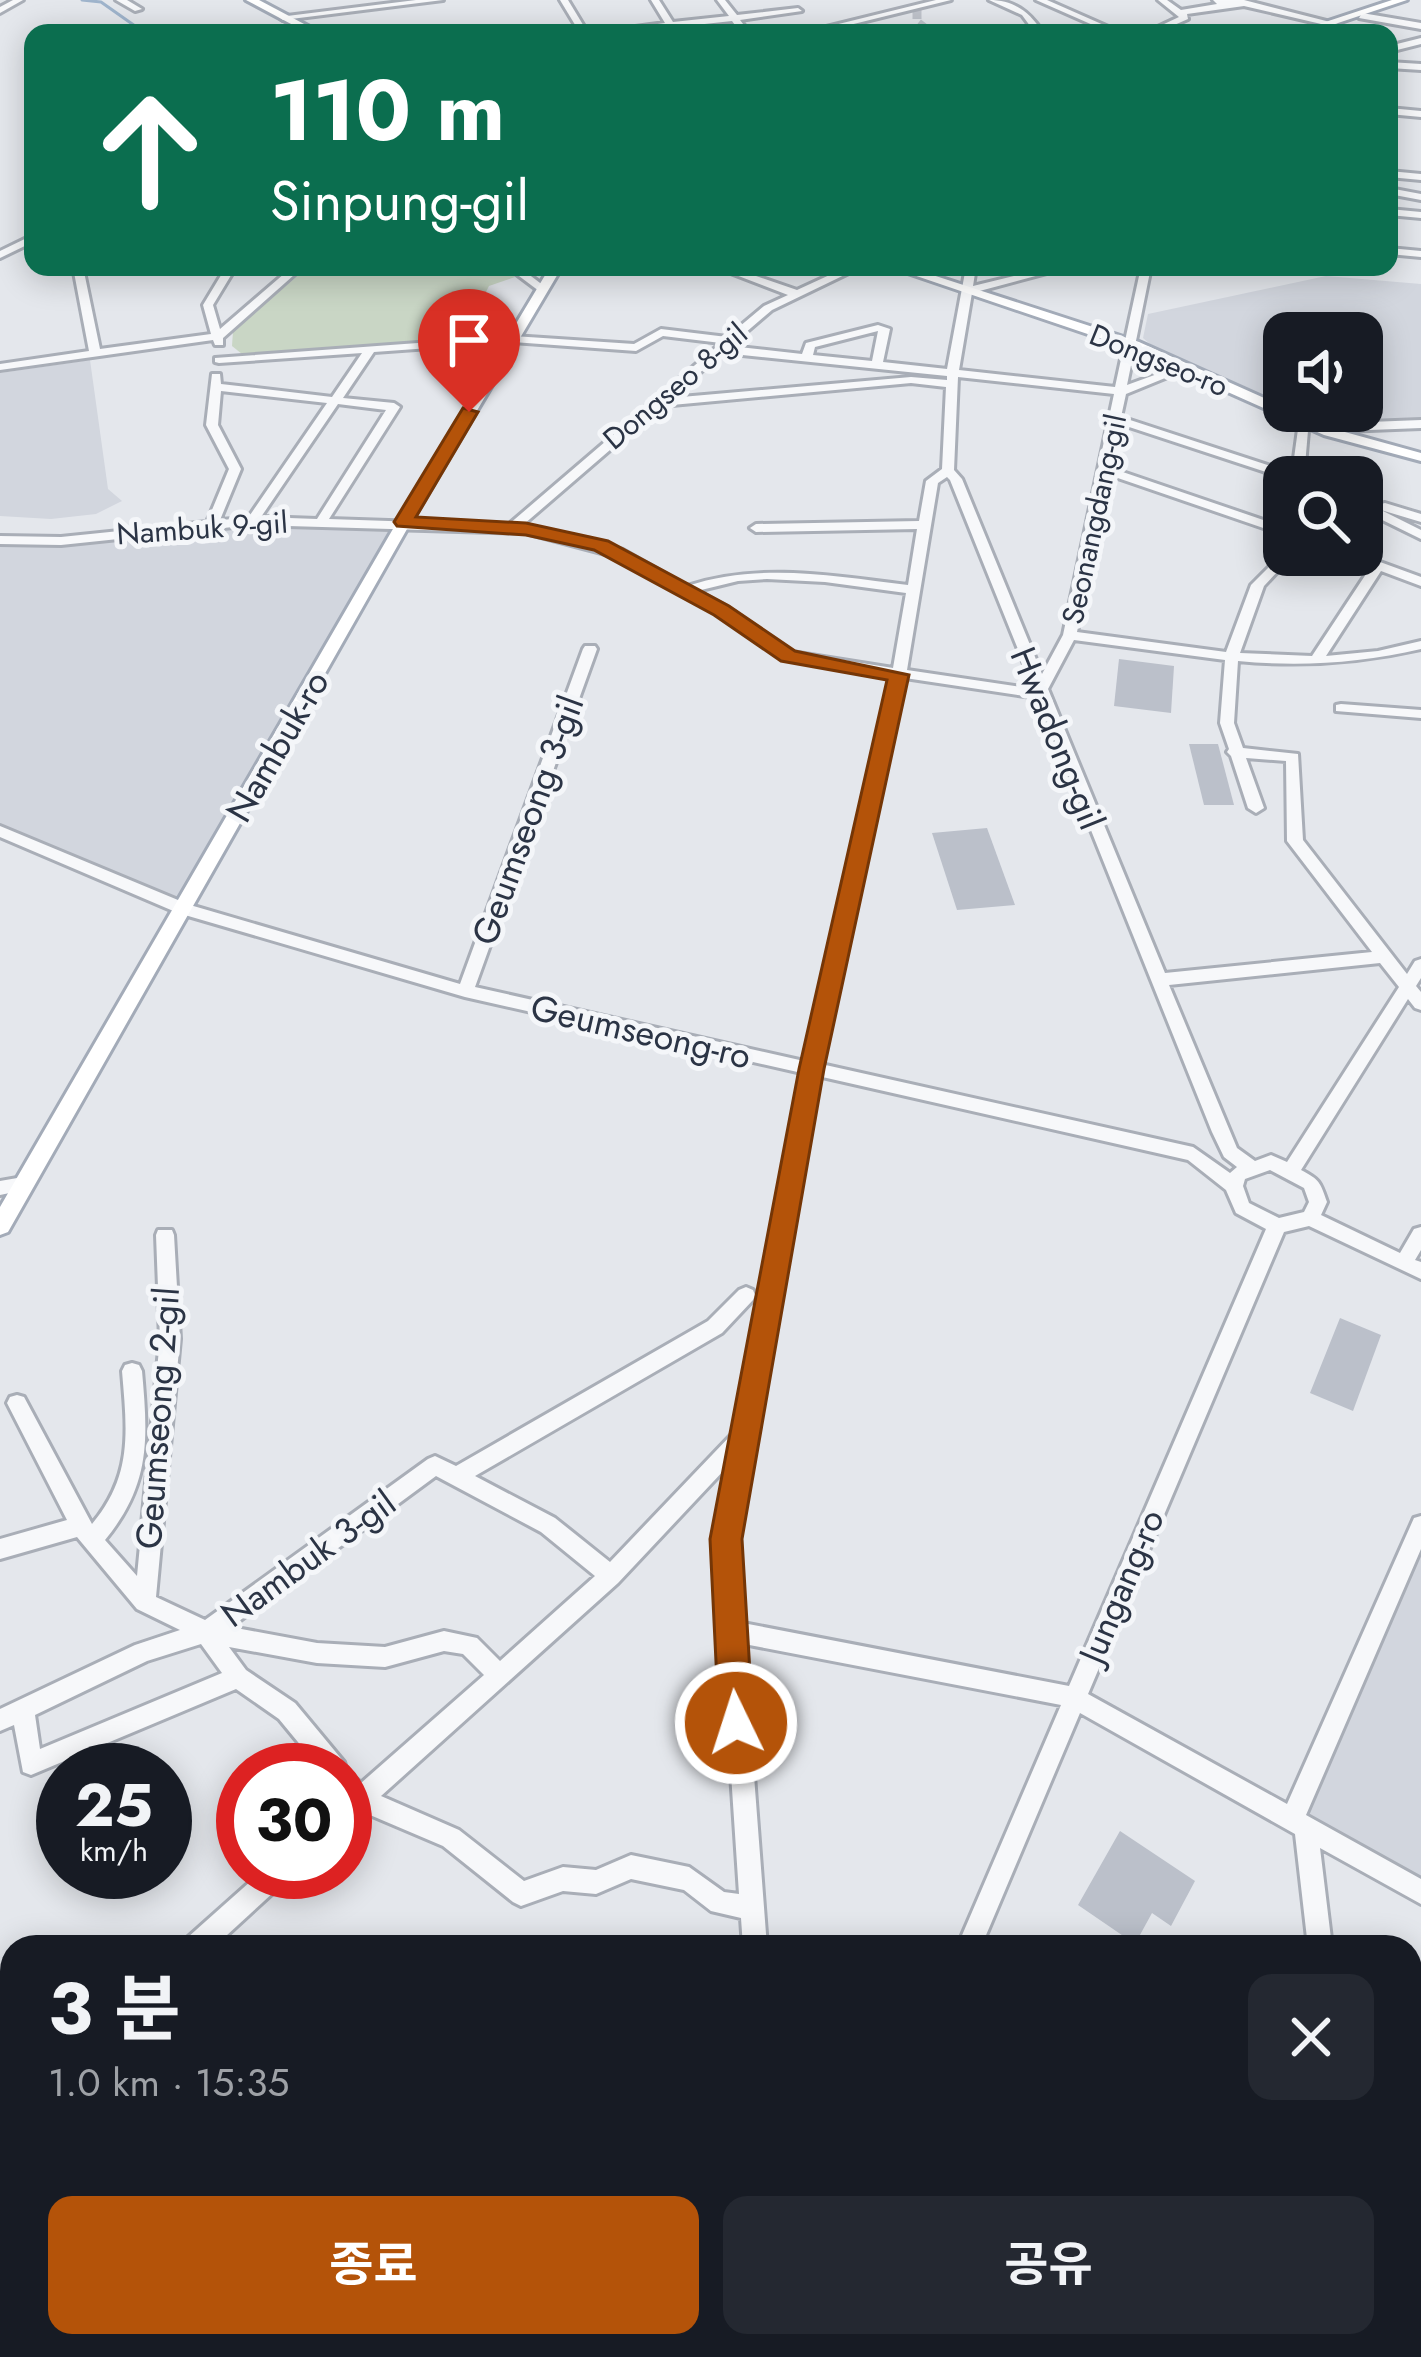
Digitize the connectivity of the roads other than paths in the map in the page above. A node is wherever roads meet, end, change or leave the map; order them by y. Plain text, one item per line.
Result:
1 (19, 0) edge
2 (121, 0) edge
3 (251, 0) edge
4 (324, 0) edge
5 (439, 0) edge
6 (721, 0) edge
7 (790, 0) edge
8 (947, 0) edge
9 (993, 0) edge
10 (1040, 0) edge
11 (1162, 0) edge
12 (1291, 0) edge
13 (1331, 0) edge
14 (1402, 0) edge
15 (1221, 2) edge
16 (1249, 2) edge
17 (357, 4) edge
18 (918, 5) edge
19 (138, 9) dead end
20 (0, 10) edge
21 (341, 10) junction
22 (1281, 10) junction
23 (798, 11) junction
24 (1179, 13) junction
25 (1362, 16) junction
26 (283, 17) junction
27 (735, 17) junction
28 (1315, 17) junction
29 (879, 19) junction
30 (917, 22) dead end
31 (297, 24) edge
32 (699, 24) edge
33 (740, 24) edge
34 (807, 24) edge
35 (854, 24) edge
36 (1033, 24) edge
37 (1097, 24) edge
38 (1177, 24) edge
39 (1334, 24) joint
40 (1421, 26) edge
41 (80, 276) edge
42 (226, 276) edge
43 (288, 276) edge
44 (525, 276) edge
45 (551, 276) edge
46 (745, 276) edge
47 (837, 276) edge
48 (922, 276) edge
49 (969, 276) edge
50 (1027, 276) edge
51 (1145, 276) edge
52 (543, 289) junction
53 (966, 291) junction
54 (797, 295) junction
55 (219, 336) junction
56 (513, 339) junction
57 (727, 345) junction
58 (1134, 345) junction
59 (369, 352) junction
60 (95, 354) junction
61 (806, 358) junction
62 (220, 360) junction
63 (877, 364) junction
64 (1186, 367) junction
65 (0, 368) edge
66 (953, 377) junction
67 (215, 387) junction
68 (1122, 391) junction
69 (334, 400) junction
70 (1263, 402) edge
71 (653, 404) junction
72 (1116, 419) junction
73 (1383, 424) edge
74 (1421, 424) edge
75 (1336, 432) edge
76 (1421, 457) edge
77 (1263, 467) edge
78 (948, 471) junction
79 (1104, 472) junction
80 (1383, 508) edge
81 (1383, 514) edge
82 (1421, 518) edge
83 (252, 521) junction
84 (322, 521) junction
85 (404, 522) junction
86 (213, 523) junction
87 (1263, 524) edge
88 (924, 525) junction
89 (756, 528) dead end
90 (511, 529) junction
91 (1421, 535) edge
92 (0, 540) edge
93 (1383, 568) edge
94 (1267, 576) edge
95 (1371, 576) edge
96 (1421, 582) edge
97 (910, 590) junction
98 (684, 591) junction
99 (1070, 635) junction
100 (1421, 645) edge
101 (590, 649) dead end
102 (1232, 655) junction
103 (1316, 660) junction
104 (898, 675) junction
105 (1040, 694) junction
106 (1341, 708) dead end
107 (1421, 714) edge
108 (1234, 752) junction
109 (1256, 808) dead end
110 (0, 831) edge
111 (184, 909) junction
112 (1382, 956) junction
113 (1421, 965) edge
114 (1158, 980) junction
115 (1408, 986) junction
116 (465, 991) junction
117 (1421, 1004) edge
118 (812, 1069) junction
119 (1249, 1166) junction
120 (1292, 1168) junction
121 (23, 1184) junction
122 (1234, 1186) junction
123 (0, 1188) edge
124 (1310, 1218) junction
125 (0, 1226) edge
126 (1277, 1226) junction
127 (1421, 1234) edge
128 (165, 1235) dead end
129 (1413, 1267) edge
130 (746, 1295) dead end
131 (132, 1371) dead end
132 (17, 1403) dead end
133 (742, 1436) junction
134 (455, 1477) junction
135 (1421, 1525) edge
136 (87, 1533) junction
137 (0, 1549) edge
138 (610, 1576) junction
139 (145, 1602) junction
140 (730, 1630) junction
141 (206, 1632) junction
142 (238, 1677) junction
143 (501, 1677) junction
144 (1073, 1696) junction
145 (23, 1709) junction
146 (0, 1720) edge
147 (314, 1743) edge
148 (372, 1780) edge
149 (372, 1807) edge
150 (1299, 1825) junction
151 (1421, 1892) edge
152 (249, 1899) edge
153 (749, 1907) junction
154 (209, 1935) edge
155 (752, 1935) edge
156 (974, 1935) edge
157 (1319, 1935) edge

1 - 20 street
2 - 19 street
3 - 26 main road
4 - 21 street
5 - 17 street
6 - 27 street
7 - 23 street
8 - 18 street
9 - 36 street
10 - 37 street
11 - 24 street
12 - 22 street
13 - 28 street
14 - 25 main road
15 - 16 street
15 - 24 street
16 - 22 street
17 - 21 street
18 - 29 street
21 - 26 street
22 - 28 street
23 - 27 street
23 - 34 street
24 - 38 street
25 - 39 main road
25 - 40 street
26 - 31 main road
27 - 32 street
27 - 33 street
28 - 39 street
29 - 30 street
29 - 35 street
41 - 60 street
42 - 55 street
43 - 55 street
44 - 52 street
45 - 52 main road, Nambuk-ro
46 - 54 street
47 - 54 street, Dongseo 8-gil
48 - 53 main road, Dongseo-ro
49 - 53 street, Hwadong-gil
50 - 53 street
51 - 58 street, Seonangdang-gil
52 - 56 main road, Nambuk-ro
53 - 58 main road, Dongseo-ro
53 - 66 street, Hwadong-gil
54 - 57 street, Dongseo 8-gil
55 - 60 street
55 - 62 street
56 - 57 street
56 - 59 street
56 - 85 main road, Nambuk-ro
57 - 61 street
57 - 71 street, Dongseo 8-gil
58 - 64 main road, Dongseo-ro
58 - 68 street, Seonangdang-gil
59 - 62 street
59 - 69 street
60 - 65 street
61 - 63 street
61 - 63 street
62 - 67 street
63 - 66 street
64 - 68 street
64 - 70 main road, Dongseo-ro
66 - 68 street
66 - 71 street
66 - 78 street, Hwadong-gil
67 - 69 street
67 - 86 street
68 - 72 street, Seonangdang-gil
69 - 83 street
69 - 84 street
71 - 90 street, Dongseo 8-gil
72 - 77 street
72 - 79 street, Seonangdang-gil
73 - 74 street
75 - 76 main road, Dongseo-ro
78 - 88 street
78 - 105 street, Hwadong-gil
79 - 87 street
79 - 99 street, Seonangdang-gil
80 - 82 street
81 - 91 street
83 - 84 street, Nambuk 9-gil
83 - 86 street, Nambuk 9-gil
84 - 85 street, Nambuk 9-gil
85 - 90 street, Nambuk 9-gil
85 - 111 main road, Nambuk-ro
86 - 92 street, Nambuk 9-gil
88 - 89 street
88 - 97 street
90 - 98 street, Nambuk 9-gil
93 - 96 street
94 - 102 street
95 - 103 street
97 - 98 street
97 - 104 street
98 - 104 street, Nambuk 9-gil
99 - 102 street
99 - 105 street, Seonangdang-gil
100 - 103 street
101 - 116 street, Geumseong 3-gil
102 - 103 street
102 - 108 street
104 - 105 street, Nambuk 9-gil
104 - 118 street
105 - 114 street, Hwadong-gil
106 - 107 street
108 - 109 street
108 - 112 street
110 - 111 street, Geumseong-ro
111 - 116 street, Geumseong-ro
111 - 121 main road, Nambuk-ro
112 - 114 street
112 - 115 street
113 - 115 street
114 - 119 street, Hwadong-gil
115 - 117 street
115 - 120 street
116 - 118 street, Geumseong-ro
118 - 122 street, Geumseong-ro
118 - 133 street
119 - 120 street
119 - 122 street
120 - 124 street
121 - 123 street
121 - 125 main road, Nambuk-ro
122 - 126 street
124 - 126 street
124 - 129 street
126 - 144 street, Jungang-ro
127 - 129 street
128 - 139 street, Geumseong 2-gil
130 - 134 street
131 - 136 street
132 - 136 street
133 - 138 street
133 - 140 street
134 - 138 street
134 - 141 street, Nambuk 3-gil
135 - 150 street
136 - 137 street
136 - 139 street
138 - 143 street
139 - 141 street
140 - 144 street
140 - 153 street
141 - 142 street
141 - 143 street
141 - 145 street, Nambuk 3-gil
142 - 145 street
142 - 147 street
143 - 148 street
144 - 150 street
144 - 156 street, Jungang-ro
145 - 146 street, Nambuk 3-gil
149 - 153 street
150 - 151 street
150 - 157 street
152 - 154 street
153 - 155 street

